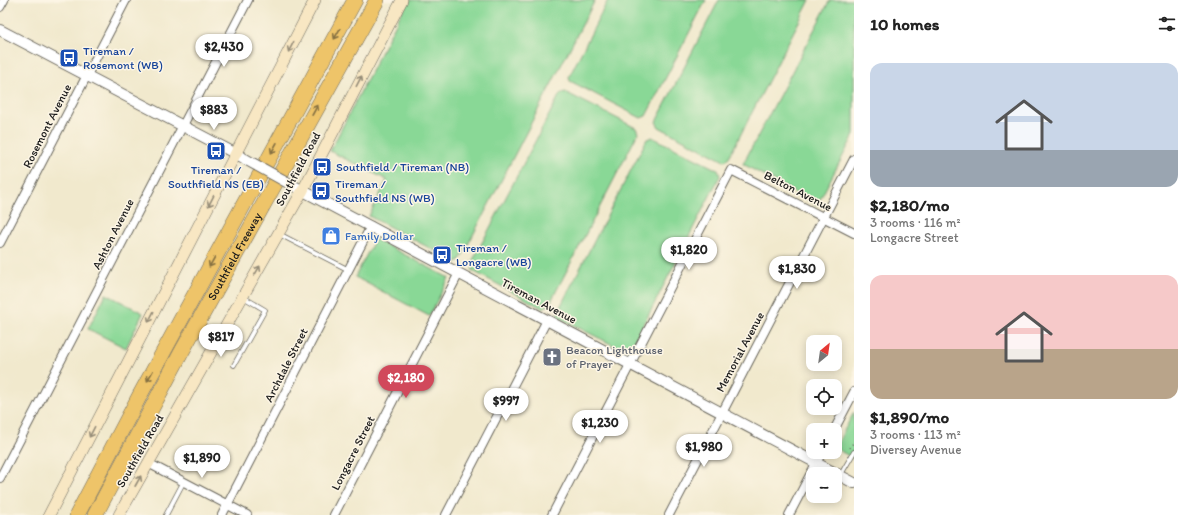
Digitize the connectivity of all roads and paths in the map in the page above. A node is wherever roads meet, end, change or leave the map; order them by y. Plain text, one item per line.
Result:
1 (4, 0) edge
2 (126, 0) edge
3 (248, 0) edge
4 (315, 0) edge
5 (355, 0) edge
6 (377, 0) edge
7 (402, 0) edge
8 (0, 7) edge
9 (0, 30) edge
10 (87, 76) junction
11 (182, 126) junction
12 (240, 157) junction
13 (854, 159) edge
14 (303, 190) junction
15 (824, 217) junction
16 (371, 226) junction
17 (278, 234) junction
18 (854, 234) edge
19 (0, 242) edge
20 (349, 270) junction
21 (459, 273) junction
22 (242, 297) junction
23 (547, 320) junction
24 (630, 364) junction
25 (234, 365) dead end
26 (854, 392) edge
27 (722, 413) junction
28 (838, 423) edge
29 (854, 452) edge
30 (818, 459) edge
31 (148, 462) junction
32 (816, 464) junction
33 (822, 467) edge
34 (842, 473) edge
35 (842, 477) edge
36 (0, 478) edge
37 (184, 481) junction
38 (854, 484) edge
39 (227, 504) junction
40 (49, 515) edge
41 (77, 515) edge
42 (95, 515) edge
43 (119, 515) edge
44 (166, 515) edge
45 (222, 515) edge
46 (247, 515) edge
47 (334, 515) edge
48 (446, 515) edge
49 (552, 515) edge
50 (669, 515) edge
51 (789, 515) edge

1 - 8 street
2 - 10 street, Rosemont Avenue
3 - 11 street, Ashton Avenue
4 -> 12 main road
5 -> 41 highway, Southfield Freeway
42 -> 6 highway, Southfield Freeway
14 -> 7 main road, Southfield Road
9 - 10 street, Tireman Avenue
10 - 11 street, Tireman Avenue
10 - 19 street, Rosemont Avenue
11 - 12 street, Tireman Avenue
11 - 36 street, Ashton Avenue
12 - 14 street, Tireman Avenue, bridge
12 -> 40 main road
13 - 15 street, Memorial Avenue
14 - 16 street, Tireman Avenue
14 - 17 main road, Southfield Road
15 - 18 street, Belton Avenue
15 - 24 street, Belton Avenue
15 - 27 street, Memorial Avenue
16 - 20 street, Archdale Street
16 - 21 street, Tireman Avenue
17 - 20 lane
22 -> 17 main road, Southfield Road
20 - 39 street, Archdale Street
21 - 23 street, Tireman Avenue
21 - 47 street, Longacre Street
22 - 25 lane
22 - 31 main road, Southfield Road
23 - 24 street, Tireman Avenue
23 - 48 street
24 - 27 street, Tireman Avenue
24 - 49 street
26 - 28 street
27 - 32 street, Tireman Avenue
27 - 50 street, Memorial Avenue
29 - 34 lane
30 - 32 street
31 - 37 street
43 -> 31 main road, Southfield Road
32 - 33 street, Tireman Avenue
32 - 51 street
35 - 38 street, Tireman Avenue
37 - 39 street
37 - 44 lane
39 - 45 street, Archdale Street
39 - 46 street

